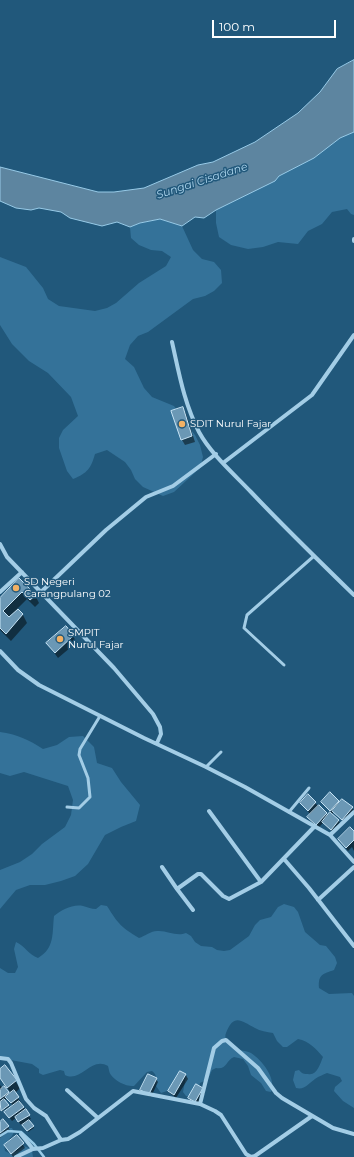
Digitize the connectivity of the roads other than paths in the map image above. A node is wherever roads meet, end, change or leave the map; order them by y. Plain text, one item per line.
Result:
1 (354, 335) edge
2 (172, 342) dead end
3 (216, 454) junction
4 (223, 463) junction
5 (0, 544) edge
6 (314, 556) junction
7 (22, 572) junction
8 (0, 592) edge
9 (41, 592) junction
10 (354, 595) edge
11 (0, 651) edge
12 (284, 665) dead end
13 (100, 716) junction
14 (157, 743) junction
15 (221, 752) dead end
16 (206, 767) junction
17 (309, 788) dead end
18 (67, 807) dead end
19 (209, 811) dead end
20 (289, 812) junction
21 (354, 812) edge
22 (315, 826) junction
23 (330, 835) junction
24 (284, 859) junction
25 (354, 862) edge
26 (162, 866) dead end
27 (354, 867) edge
28 (261, 882) junction
29 (177, 889) junction
30 (318, 900) junction
31 (193, 910) dead end
32 (354, 946) edge
33 (0, 1058) edge
34 (67, 1090) dead end
35 (200, 1104) junction
36 (312, 1116) junction
37 (98, 1118) junction
38 (21, 1134) dead end
39 (354, 1134) edge
40 (61, 1140) junction
41 (33, 1148) junction
42 (16, 1157) edge

1 - 4 street
2 - 3 street
3 - 4 street
3 - 9 street
4 - 6 street
5 - 7 street
6 - 10 street
6 - 12 lane
7 - 8 street
7 - 9 street
9 - 14 street
11 - 13 street
13 - 14 street
13 - 18 lane
14 - 16 street
15 - 16 lane
16 - 20 street
17 - 20 lane
19 - 28 street
20 - 22 street
21 - 23 street
22 - 23 street
22 - 24 street
23 - 25 street
24 - 28 street
24 - 30 street
26 - 29 street
27 - 30 street
28 - 29 street
29 - 31 street
30 - 32 street
33 - 40 street
34 - 37 street
35 - 36 street
35 - 36 street
35 - 37 street
36 - 39 street
37 - 40 street
38 - 41 street
40 - 41 street
41 - 42 street

